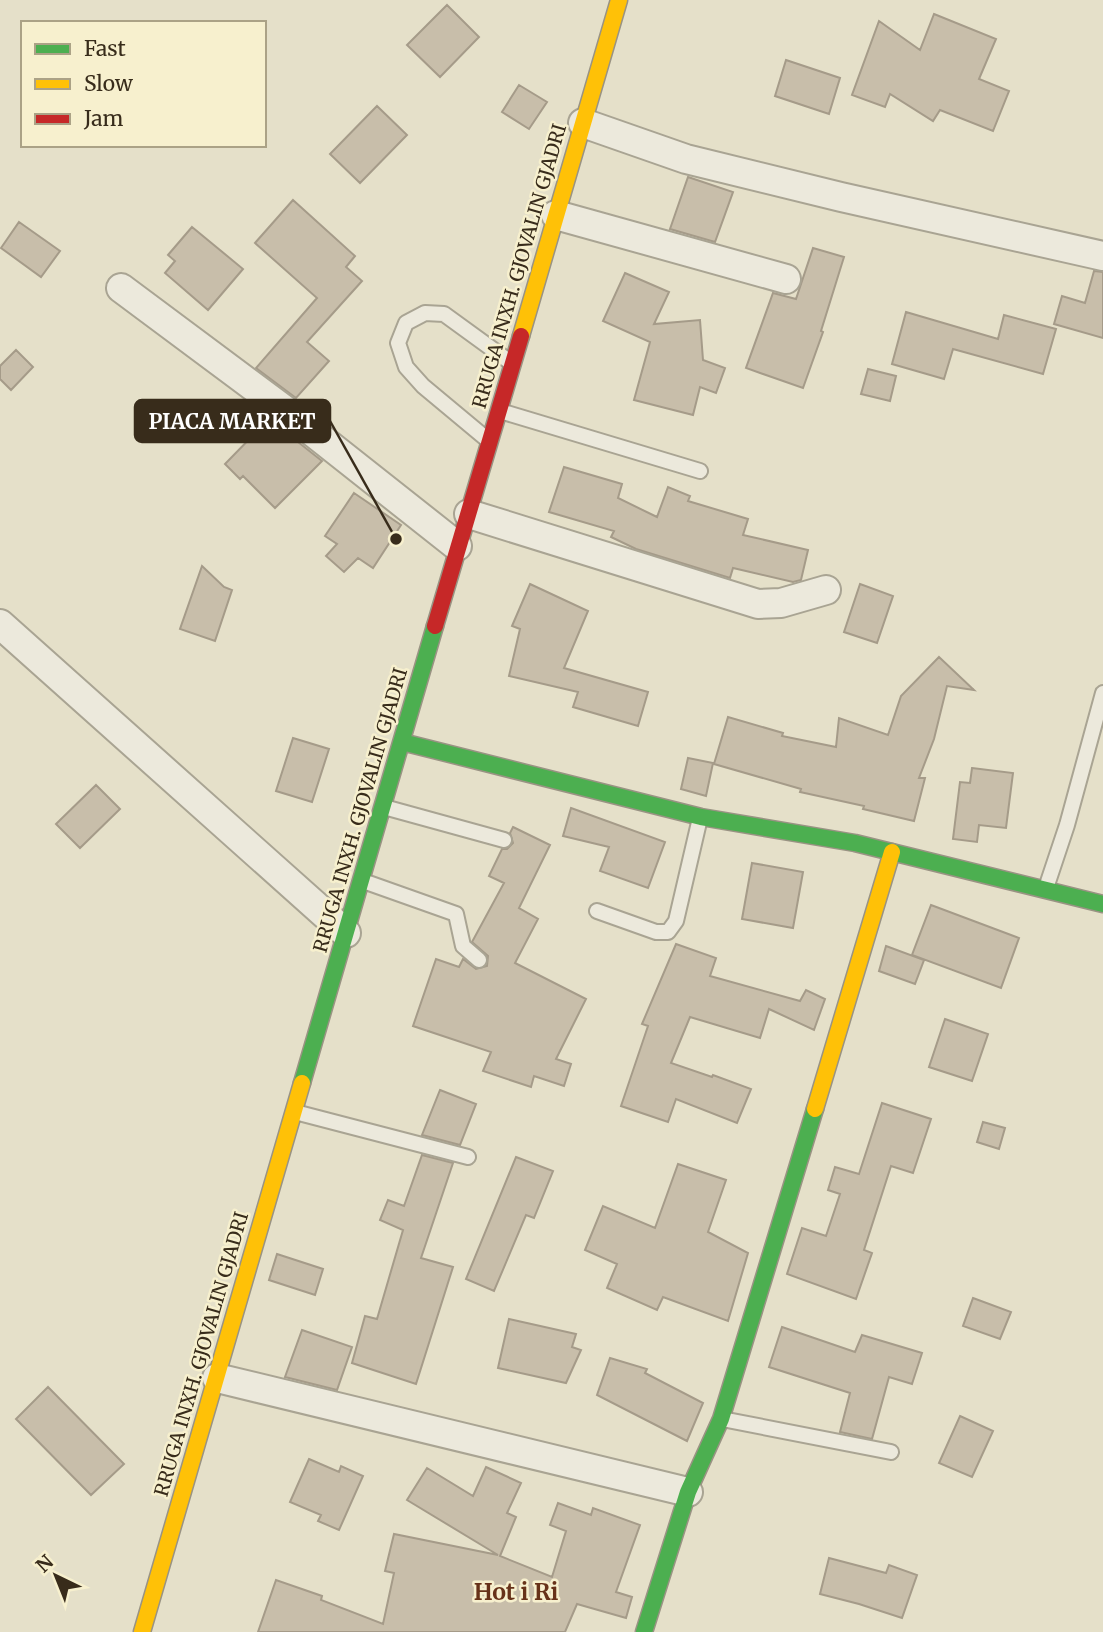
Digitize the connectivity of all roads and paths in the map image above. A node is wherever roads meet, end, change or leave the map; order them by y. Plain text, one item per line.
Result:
1 (619, 0) edge
2 (583, 123) junction
3 (556, 215) junction
4 (1103, 256) edge
5 (786, 279) dead end
6 (121, 288) dead end
7 (513, 363) junction
8 (499, 411) junction
9 (490, 442) junction
10 (700, 471) dead end
11 (469, 514) junction
12 (457, 546) junction
13 (826, 590) dead end
14 (0, 624) edge
15 (1103, 693) edge
16 (402, 742) junction
17 (383, 807) junction
18 (701, 817) junction
19 (504, 839) dead end
20 (892, 852) junction
21 (361, 881) junction
22 (1046, 890) junction
23 (1103, 904) edge
24 (597, 911) dead end
25 (346, 933) junction
26 (479, 960) dead end
27 (294, 1112) junction
28 (468, 1157) dead end
29 (216, 1378) junction
30 (721, 1419) junction
31 (891, 1452) dead end
32 (688, 1492) junction
33 (142, 1632) edge
34 (644, 1632) edge

1 - 2 main road, RRUGA INXH. GJOVALIN GJADRI
2 - 3 main road, RRUGA INXH. GJOVALIN GJADRI
2 - 4 street
3 - 5 street
3 - 7 main road, RRUGA INXH. GJOVALIN GJADRI
6 - 12 street
7 - 8 main road, RRUGA INXH. GJOVALIN GJADRI
7 - 9 lane
8 - 9 main road, RRUGA INXH. GJOVALIN GJADRI
8 - 10 lane
9 - 11 main road, RRUGA INXH. GJOVALIN GJADRI
11 - 12 main road, RRUGA INXH. GJOVALIN GJADRI
11 - 13 street
12 - 16 main road, RRUGA INXH. GJOVALIN GJADRI
14 - 25 street
15 - 22 lane
16 - 17 main road, RRUGA INXH. GJOVALIN GJADRI
16 - 18 main road
17 - 19 lane
17 - 21 main road, RRUGA INXH. GJOVALIN GJADRI
18 - 20 main road
18 - 24 lane
20 - 22 main road
20 - 30 main road
21 - 25 main road, RRUGA INXH. GJOVALIN GJADRI
21 - 26 lane
22 - 23 main road
25 - 27 main road, RRUGA INXH. GJOVALIN GJADRI
27 - 28 lane
27 - 29 main road, RRUGA INXH. GJOVALIN GJADRI
29 - 32 street
29 - 33 main road, RRUGA INXH. GJOVALIN GJADRI
30 - 31 lane
30 - 32 main road
32 - 34 main road

